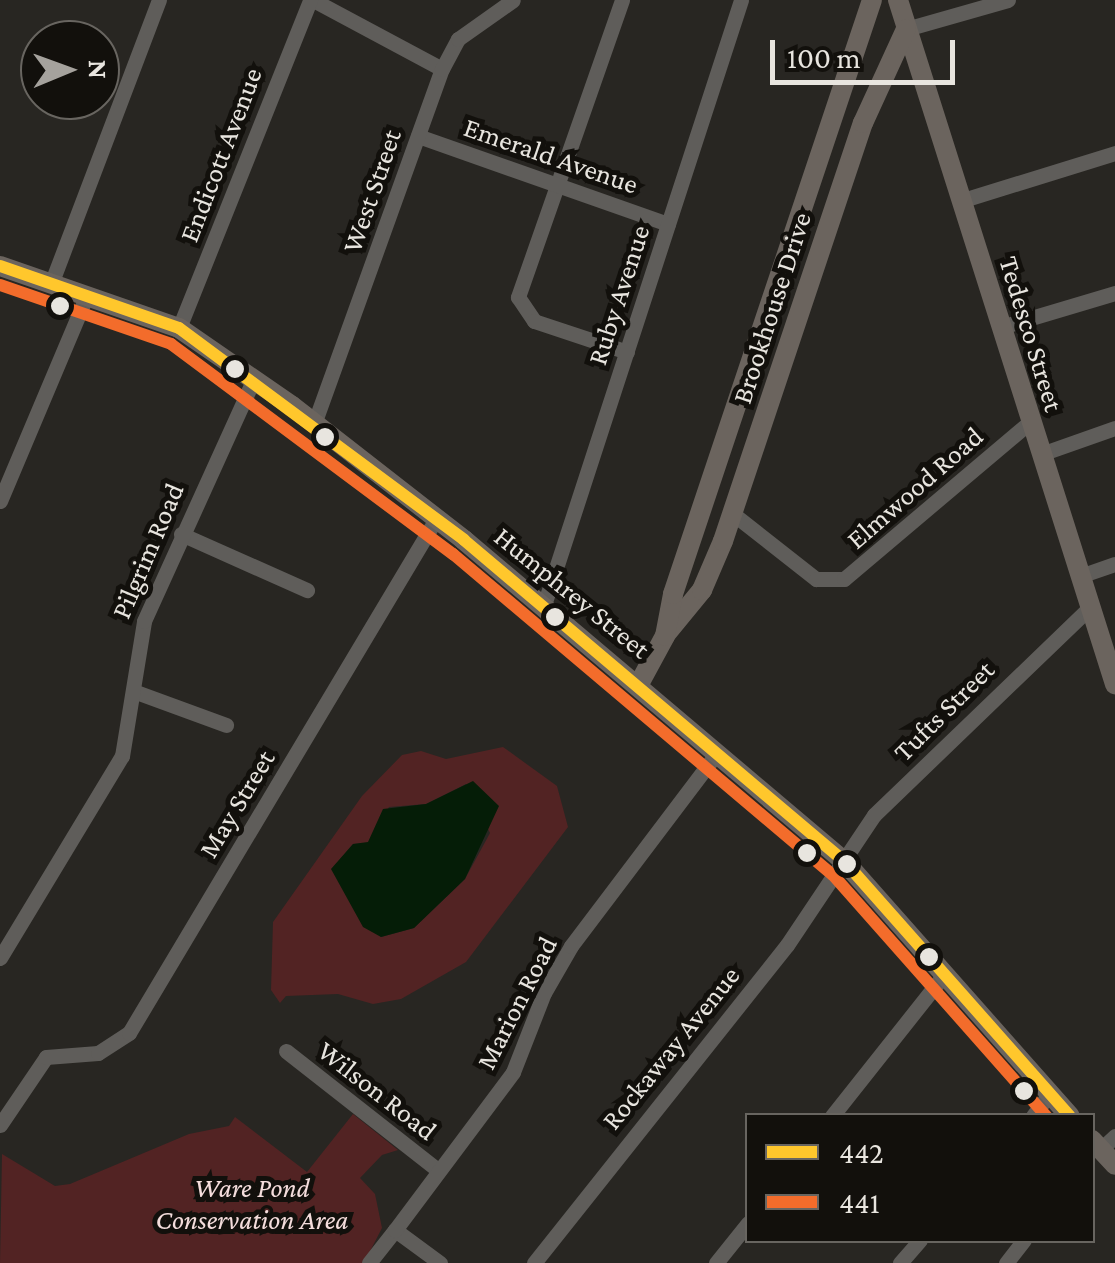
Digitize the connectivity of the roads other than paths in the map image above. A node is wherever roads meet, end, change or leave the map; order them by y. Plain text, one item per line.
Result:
1 (159, 0) edge
2 (312, 0) edge
3 (513, 0) edge
4 (622, 0) edge
5 (741, 0) edge
6 (872, 0) edge
7 (898, 0) edge
8 (1008, 0) edge
9 (906, 29) junction
10 (442, 70) junction
11 (418, 136) junction
12 (1115, 153) edge
13 (812, 174) junction
14 (842, 184) junction
15 (559, 185) junction
16 (960, 202) junction
17 (668, 224) junction
18 (0, 266) edge
19 (52, 284) junction
20 (1115, 293) edge
21 (86, 297) junction
22 (178, 328) junction
23 (1001, 328) junction
24 (627, 352) junction
25 (254, 378) junction
26 (1030, 422) junction
27 (314, 424) junction
28 (1115, 428) edge
29 (726, 438) junction
30 (754, 450) junction
31 (1041, 454) junction
32 (0, 501) edge
33 (732, 513) junction
34 (436, 519) junction
35 (181, 534) junction
36 (1115, 564) edge
37 (1080, 576) junction
38 (307, 590) dead end
39 (544, 605) junction
40 (1090, 606) junction
41 (665, 636) junction
42 (640, 684) junction
43 (1115, 684) edge
44 (136, 692) junction
45 (226, 725) dead end
46 (717, 754) junction
47 (845, 862) junction
48 (0, 958) edge
49 (943, 976) junction
50 (286, 1051) dead end
51 (1050, 1093) junction
52 (834, 1113) edge
53 (1035, 1113) edge
54 (1067, 1113) edge
55 (0, 1125) edge
56 (1103, 1142) edge
57 (1115, 1166) edge
58 (438, 1170) junction
59 (745, 1227) edge
60 (395, 1230) junction
61 (917, 1243) edge
62 (1022, 1243) edge
63 (369, 1263) edge
64 (440, 1263) edge
65 (534, 1263) edge
66 (716, 1263) edge
67 (900, 1263) edge
68 (1006, 1263) edge

1 - 19 street
2 - 10 street
2 - 22 street, Endicott Avenue
3 - 10 street, West Street
4 - 15 street
5 - 17 street, Ruby Avenue
6 - 13 main road, Brookhouse Drive
7 - 9 main road, Tedesco Street
8 - 9 street
9 - 14 main road, Brookhouse Drive
9 - 16 main road, Tedesco Street
10 - 11 street, West Street
11 - 15 street, Emerald Avenue
11 - 27 street, West Street
12 - 16 street
13 - 14 street, Brookhouse Drive
13 - 29 main road, Brookhouse Drive
14 - 30 main road, Brookhouse Drive
15 - 17 street, Emerald Avenue
15 - 24 street
16 - 23 main road, Tedesco Street
17 - 24 street, Ruby Avenue
18 - 19 main road, Humphrey Street
19 - 21 main road, Humphrey Street
20 - 23 street
21 - 22 main road, Humphrey Street
21 - 32 street
22 - 25 main road, Humphrey Street
23 - 26 main road, Tedesco Street
24 - 39 street, Ruby Avenue
25 - 27 main road, Humphrey Street
25 - 35 street, Pilgrim Road
26 - 31 main road, Tedesco Street
26 - 33 street, Elmwood Road
27 - 34 main road, Humphrey Street
28 - 31 street
29 - 30 street, Brookhouse Drive
29 - 41 main road, Brookhouse Drive
30 - 33 main road, Brookhouse Drive
31 - 37 main road, Tedesco Street
33 - 41 main road, Brookhouse Drive
34 - 39 main road, Humphrey Street
34 - 55 street, May Street
35 - 38 street
35 - 44 street, Pilgrim Road
36 - 37 street
37 - 40 main road, Tedesco Street
39 - 42 main road, Humphrey Street
40 - 43 main road, Tedesco Street
40 - 47 street, Tufts Street
41 - 42 main road, Brookhouse Drive
42 - 46 main road, Humphrey Street
44 - 45 street
44 - 48 street, Pilgrim Road
46 - 47 main road, Humphrey Street
46 - 58 street, Marion Road
47 - 49 main road, Humphrey Street
47 - 65 street, Rockaway Avenue
49 - 51 main road, Humphrey Street
49 - 52 street
50 - 58 street, Wilson Road
51 - 53 street
51 - 54 main road, Humphrey Street
56 - 57 main road
58 - 60 street, Marion Road
59 - 66 street
60 - 63 street, Marion Road
60 - 64 street
61 - 67 street
62 - 68 street

